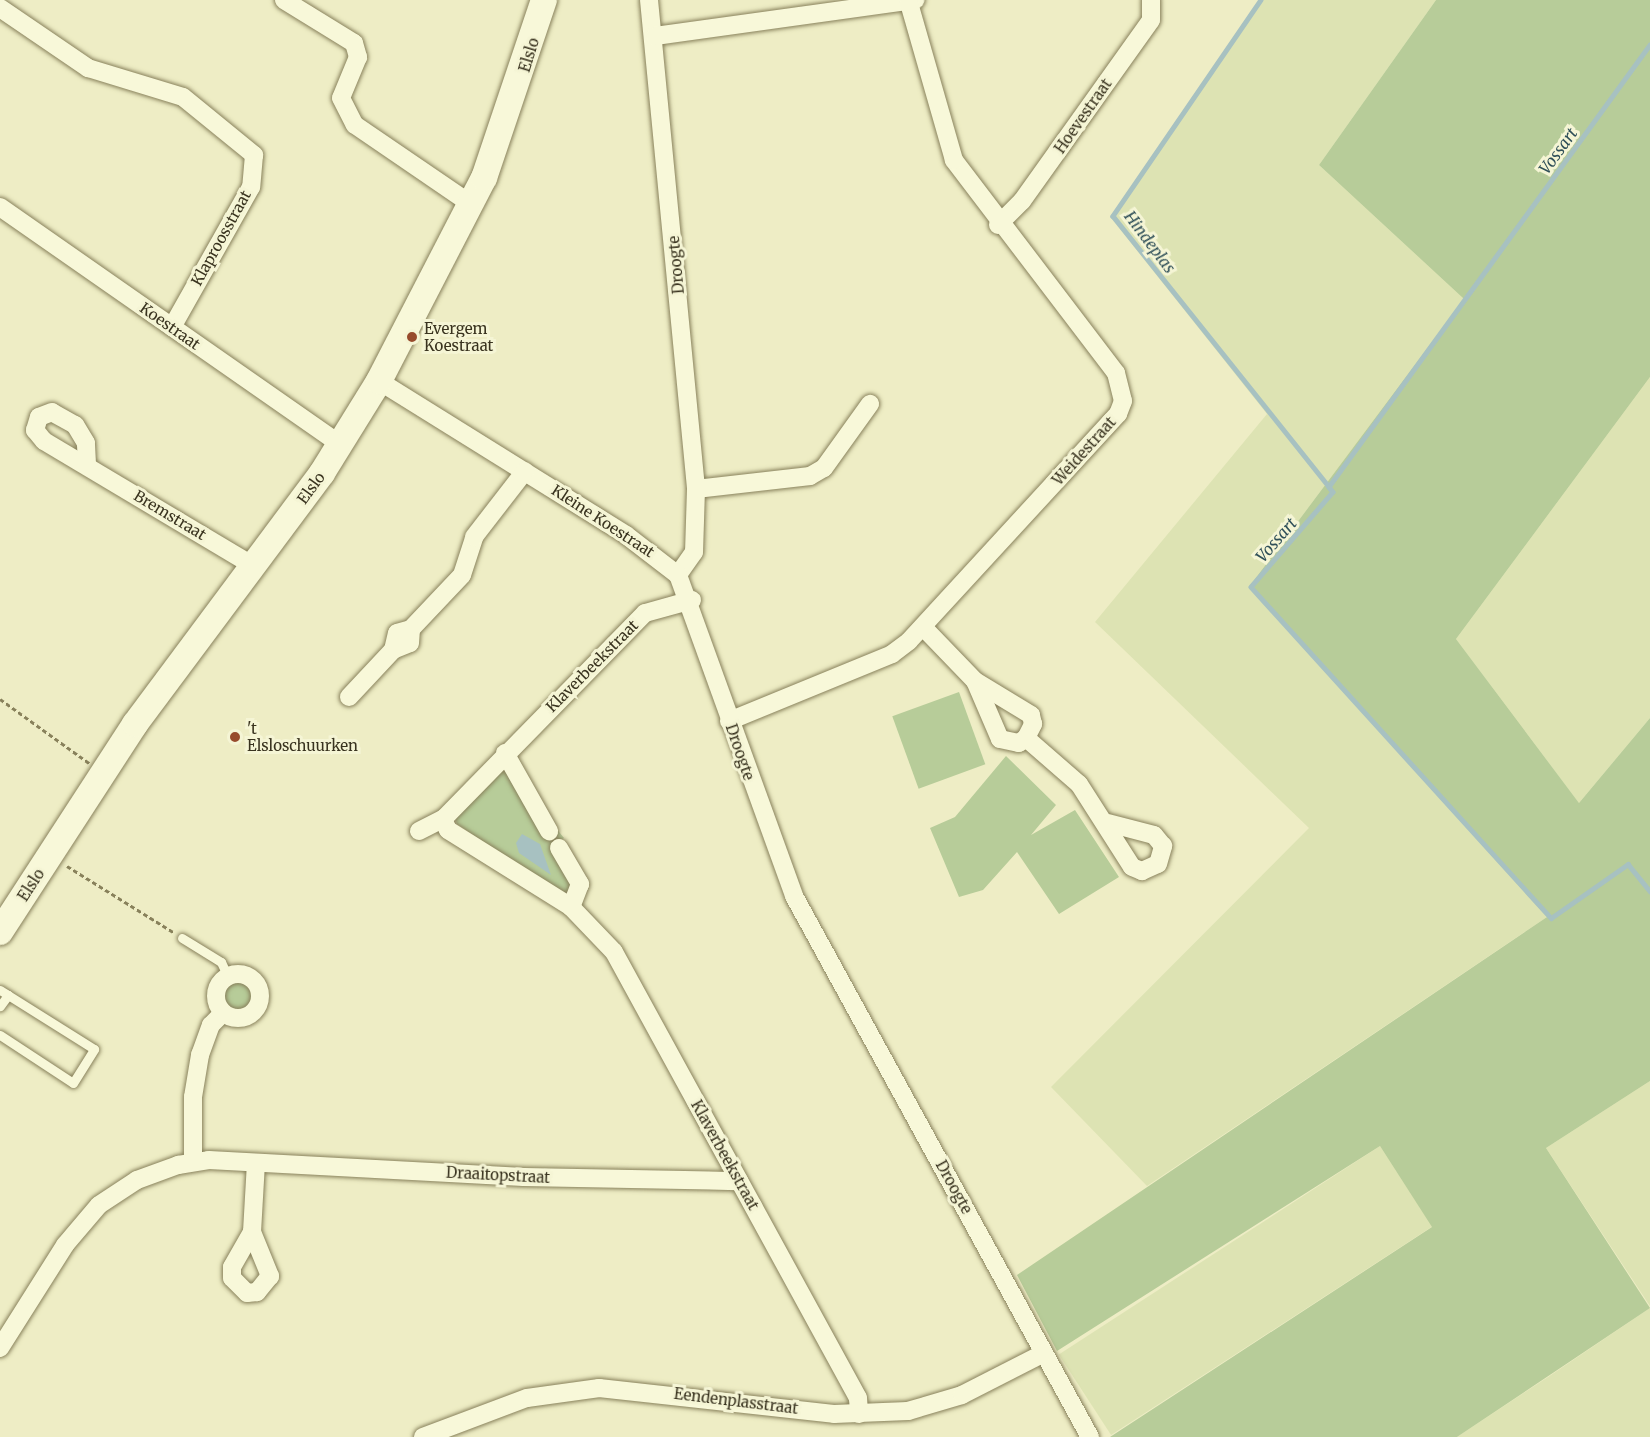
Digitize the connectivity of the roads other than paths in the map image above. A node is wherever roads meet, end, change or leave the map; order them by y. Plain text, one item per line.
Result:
1 (284, 0) edge
2 (544, 0) edge
3 (649, 0) edge
4 (1151, 0) edge
5 (911, 1) edge
6 (0, 8) edge
7 (655, 36) junction
8 (471, 204) junction
9 (0, 207) edge
10 (998, 225) junction
11 (172, 327) junction
12 (379, 381) junction
13 (870, 404) dead end
14 (340, 444) junction
15 (87, 464) dead end
16 (525, 471) junction
17 (696, 489) junction
18 (254, 566) junction
19 (678, 575) junction
20 (692, 600) junction
21 (924, 628) junction
22 (975, 681) junction
23 (349, 697) dead end
24 (729, 720) junction
25 (1026, 738) junction
26 (505, 753) junction
27 (443, 819) junction
28 (1108, 824) dead end
29 (419, 831) dead end
30 (549, 831) dead end
31 (559, 848) dead end
32 (571, 907) junction
33 (0, 932) edge
34 (182, 938) road end
35 (228, 977) junction
36 (4, 992) edge
37 (0, 1006) edge
38 (223, 1013) junction
39 (0, 1035) edge
40 (193, 1162) junction
41 (256, 1163) junction
42 (739, 1181) junction
43 (252, 1232) dead end
44 (0, 1348) edge
45 (1044, 1353) junction
46 (859, 1414) junction
47 (423, 1437) edge
48 (1090, 1437) edge

1 - 8 street
2 - 8 street, Elslo
3 - 7 street, Droogte
4 - 10 street, Hoevestraat
5 - 7 street
5 - 10 street, Weidestraat
6 - 11 street, Klaproosstraat
7 - 17 street, Droogte
8 - 12 street, Elslo
9 - 11 street, Koestraat
10 - 21 street, Weidestraat
11 - 14 street, Koestraat
12 - 14 street, Elslo
12 - 16 street, Kleine Koestraat
13 - 17 street
14 - 18 street, Elslo
15 - 18 street, Bremstraat
16 - 19 street, Kleine Koestraat
16 - 23 street
17 - 19 street, Droogte
18 - 33 street, Elslo
19 - 20 street, Droogte
20 - 24 street, Droogte
20 - 26 street, Klaverbeekstraat
21 - 22 street
21 - 24 street, Weidestraat
22 - 25 street
22 - 25 street
24 - 45 street, Droogte
25 - 28 street
26 - 27 street, Klaverbeekstraat
26 - 30 street
27 - 29 street, Klaverbeekstraat
27 - 32 street, Klaverbeekstraat
31 - 32 street
32 - 42 street, Klaverbeekstraat
34 - 35 lane
35 - 38 street
35 - 38 street
36 - 37 lane
36 - 39 lane
38 - 40 street
40 - 41 street, Draaitopstraat
40 - 44 street, Draaitopstraat
41 - 42 street, Draaitopstraat
41 - 43 street
42 - 46 street, Klaverbeekstraat
45 - 46 street, Eendenplasstraat
45 - 48 street, Droogte
46 - 47 street, Eendenplasstraat

